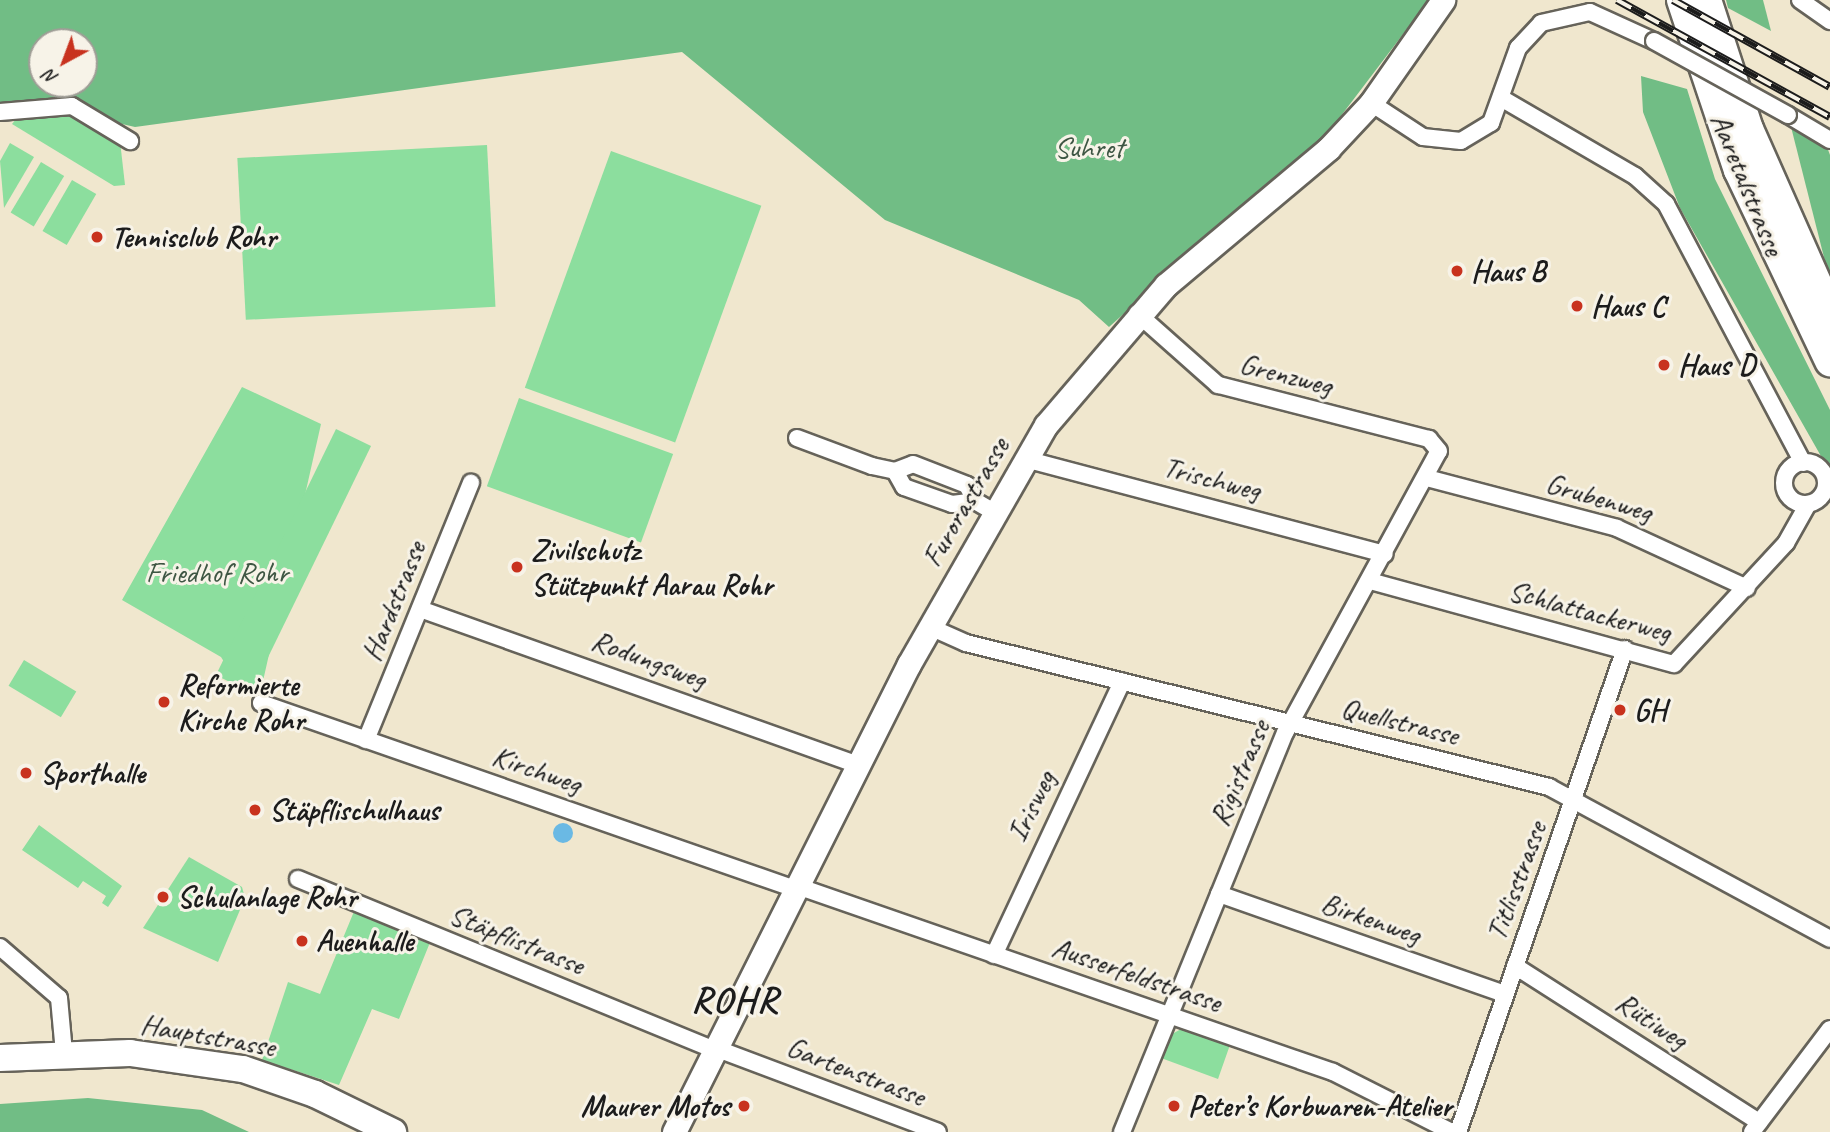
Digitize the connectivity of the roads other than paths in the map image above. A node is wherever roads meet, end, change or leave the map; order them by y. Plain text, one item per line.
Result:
1 (1443, 0) edge
2 (1682, 0) edge
3 (1706, 0) edge
4 (1800, 0) edge
5 (1830, 21) edge
6 (1501, 98) junction
7 (1371, 103) junction
8 (0, 112) edge
9 (1830, 140) edge
10 (130, 141) dead end
11 (1137, 313) junction
12 (1830, 314) edge
13 (1830, 361) edge
14 (797, 438) dead end
15 (1439, 451) joint
16 (1024, 459) junction
17 (1803, 463) junction
18 (894, 471) junction
19 (1427, 478) junction
20 (471, 483) dead end
21 (1826, 499) edge
22 (1808, 504) junction
23 (985, 506) junction
24 (1385, 554) junction
25 (1370, 581) junction
26 (1747, 588) junction
27 (420, 609) junction
28 (930, 627) junction
29 (1625, 649) junction
30 (1122, 682) junction
31 (261, 703) dead end
32 (1291, 723) junction
33 (366, 740) junction
34 (857, 765) junction
35 (1574, 799) junction
36 (298, 879) dead end
37 (796, 888) junction
38 (1219, 894) junction
39 (1830, 939) edge
40 (0, 947) edge
41 (994, 956) junction
42 (1515, 966) junction
43 (1505, 994) junction
44 (1170, 1014) junction
45 (1830, 1030) edge
46 (715, 1049) junction
47 (64, 1053) junction
48 (0, 1058) edge
49 (1756, 1127) edge
50 (393, 1132) edge
51 (674, 1132) edge
52 (938, 1132) edge
53 (1122, 1132) edge
54 (1452, 1132) edge
55 (1458, 1132) edge

1 - 7 main road, Furorastrasse
2 - 13 highway, Aaretalstrasse
3 - 12 highway, Aaretalstrasse
4 - 5 street
6 - 7 street
6 - 9 street, bridge
6 - 17 street
7 - 11 main road, Furorastrasse
8 - 10 street
11 - 15 street, Grenzweg
11 - 16 main road, Furorastrasse
14 - 18 street
15 - 19 street, Rigistrasse
16 - 23 main road, Furorastrasse
16 - 24 street, Trischweg
17 - 21 street
17 - 22 street
18 - 23 street
18 - 23 street
19 - 24 street, Rigistrasse
19 - 26 street, Grubenweg
20 - 27 street, Hardstrasse
21 - 22 street
22 - 26 street, Schlattackerweg
23 - 28 main road, Furorastrasse
24 - 25 street, Rigistrasse
25 - 29 street, Schlattackerweg
25 - 32 street, Rigistrasse
26 - 29 street, Schlattackerweg
27 - 33 street, Hardstrasse
27 - 34 street, Rodungsweg
28 - 30 street, Quellstrasse
28 - 34 main road, Furorastrasse
29 - 35 street, Titlisstrasse
30 - 32 street, Quellstrasse
30 - 41 street, Irisweg
31 - 33 street, Kirchweg
32 - 35 street, Quellstrasse
32 - 38 street, Rigistrasse
33 - 37 street, Kirchweg
34 - 37 main road, Furorastrasse
35 - 39 street, Quellstrasse
35 - 42 street, Titlisstrasse
36 - 46 street, Stäpflistrasse
37 - 41 street, Ausserfeldstrasse
37 - 46 main road, Furorastrasse
38 - 43 street, Birkenweg
38 - 44 street, Rigistrasse
40 - 47 street
41 - 44 street, Ausserfeldstrasse
42 - 43 street, Titlisstrasse
42 - 49 street, Rütiweg
43 - 55 street, Titlisstrasse
44 - 53 street, Rigistrasse
44 - 54 street, Ausserfeldstrasse
45 - 49 street
46 - 51 main road, Furorastrasse
46 - 52 street, Gartenstrasse
47 - 48 main road, Hauptstrasse
47 - 50 main road, Hauptstrasse

